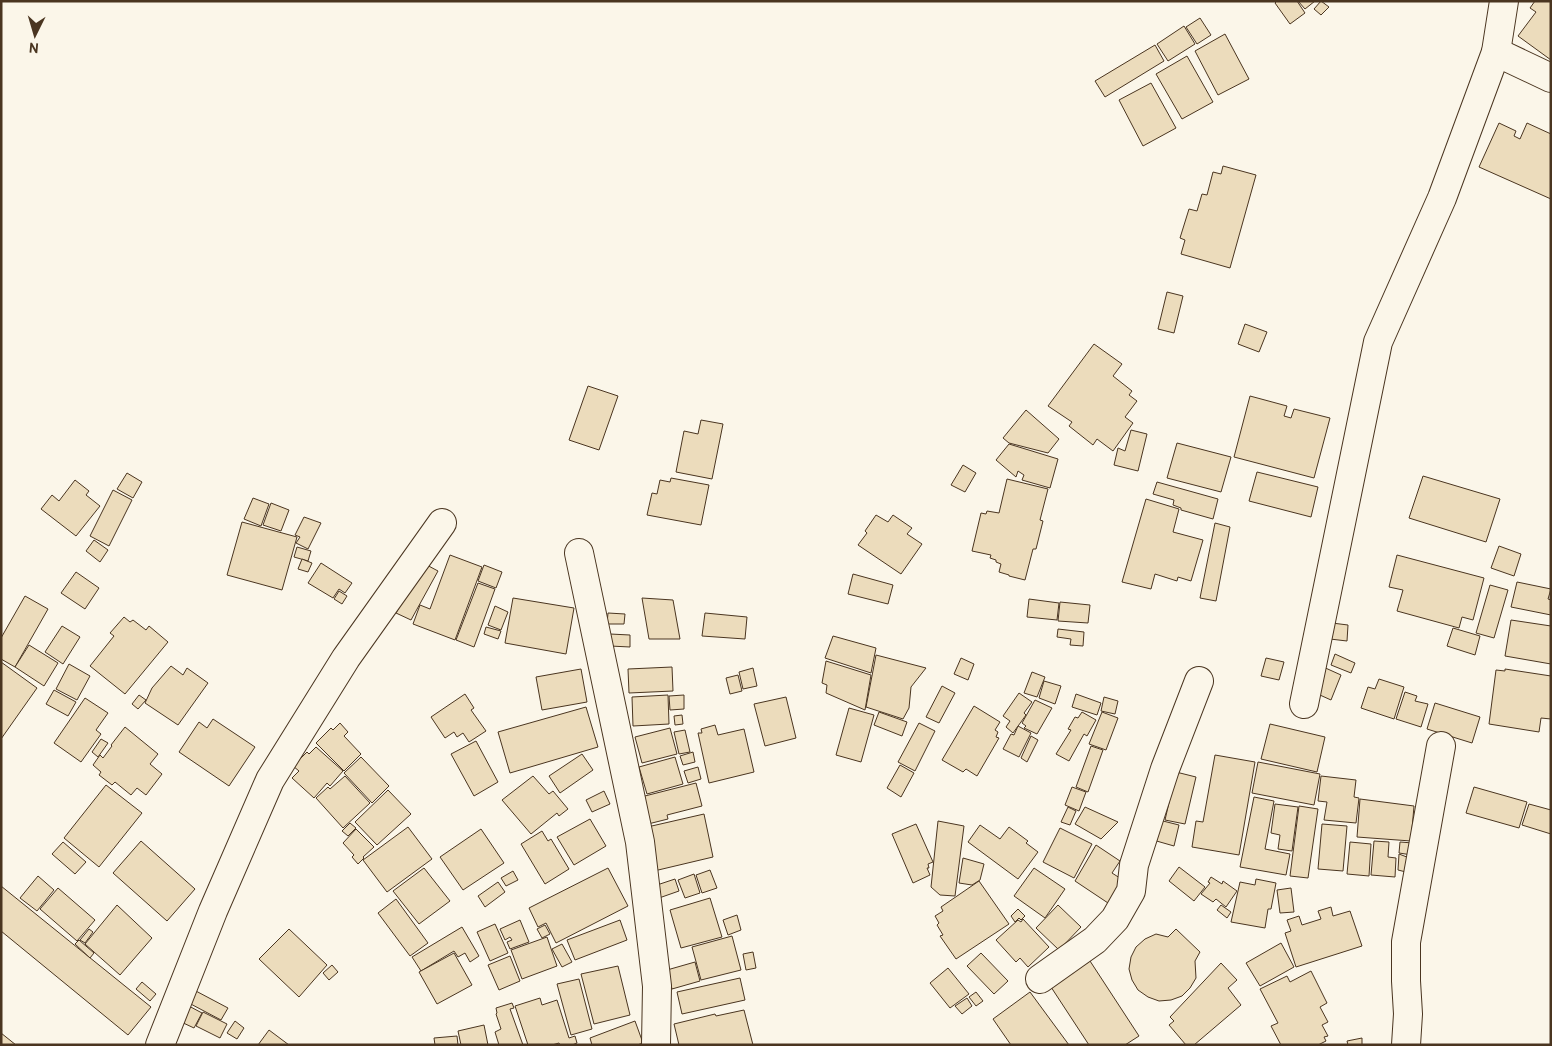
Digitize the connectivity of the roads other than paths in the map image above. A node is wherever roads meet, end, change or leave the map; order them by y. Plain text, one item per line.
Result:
1 (1504, 1) edge
2 (1496, 52) junction
3 (1551, 78) edge
4 (442, 523) dead end
5 (579, 553) dead end
6 (1199, 681) dead end
7 (1304, 704) dead end
8 (1441, 746) dead end
9 (1040, 979) dead end
10 (160, 1045) edge
11 (656, 1045) edge
12 (1406, 1045) edge

1 - 2 street
2 - 3 street
2 - 7 street
4 - 10 street
5 - 11 street
6 - 9 street
8 - 12 street

